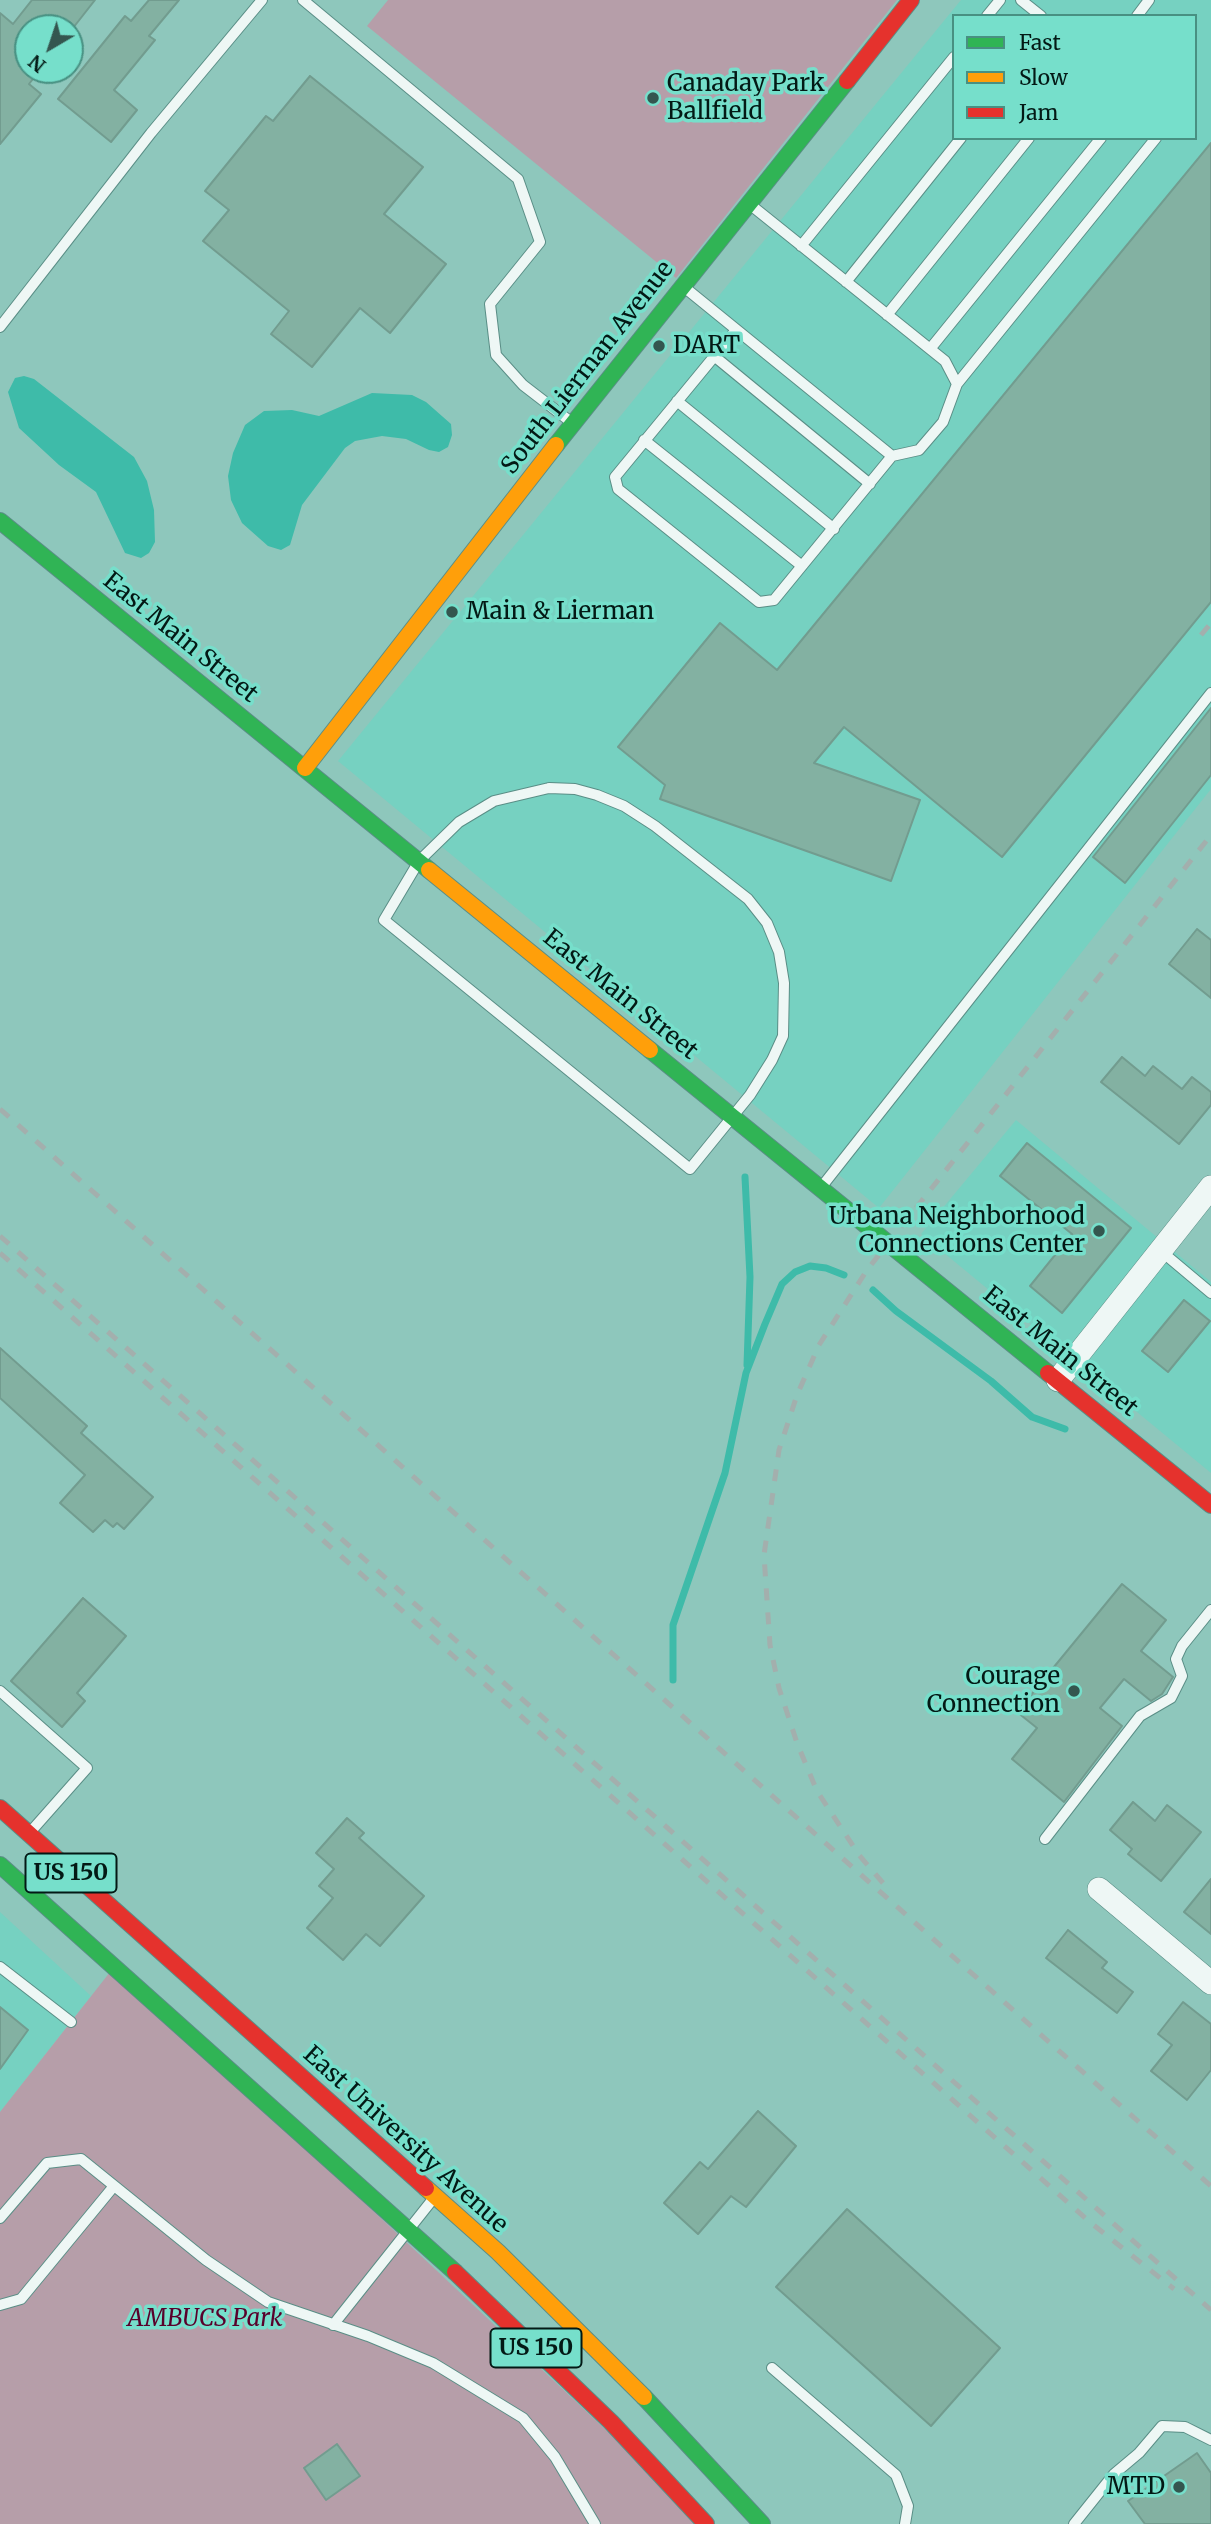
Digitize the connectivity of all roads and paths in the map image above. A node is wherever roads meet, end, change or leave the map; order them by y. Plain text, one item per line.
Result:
1 (262, 0) edge
2 (303, 0) edge
3 (911, 0) edge
4 (1000, 0) edge
5 (1021, 0) edge
6 (989, 14) edge
7 (1038, 14) edge
8 (952, 59) edge
9 (959, 140) edge
10 (1027, 140) edge
11 (1099, 140) edge
12 (1154, 140) edge
13 (748, 203) junction
14 (801, 246) junction
15 (846, 282) junction
16 (682, 285) junction
17 (887, 315) junction
18 (0, 327) edge
19 (736, 330) junction
20 (930, 349) junction
21 (714, 356) junction
22 (957, 384) junction
23 (677, 401) junction
24 (572, 424) junction
25 (644, 440) junction
26 (892, 456) junction
27 (870, 484) junction
28 (0, 521) edge
29 (834, 529) junction
30 (802, 566) junction
31 (1211, 693) edge
32 (305, 768) junction
33 (419, 861) junction
34 (734, 1116) junction
35 (821, 1187) junction
36 (1211, 1187) edge
37 (1161, 1251) junction
38 (1211, 1293) edge
39 (1058, 1380) junction
40 (1211, 1505) edge
41 (1211, 1611) edge
42 (0, 1691) edge
43 (0, 1808) edge
44 (29, 1834) junction
45 (1045, 1839) dead end
46 (0, 1866) edge
47 (1099, 1889) dead end
48 (0, 1967) edge
49 (1211, 1983) edge
50 (71, 2022) dead end
51 (114, 2186) junction
52 (435, 2197) junction
53 (0, 2218) edge
54 (408, 2227) junction
55 (0, 2305) edge
56 (333, 2325) junction
57 (772, 2368) dead end
58 (1211, 2440) edge
59 (595, 2524) edge
60 (706, 2524) edge
61 (762, 2524) edge
62 (905, 2524) edge
63 (1074, 2524) edge

1 - 18 lane
2 - 24 lane
3 - 13 main road, South Lierman Avenue
4 - 6 lane
5 - 7 lane
8 - 14 lane
9 - 15 lane
10 - 17 lane
11 - 20 lane
12 - 22 lane
13 - 14 lane
13 - 16 main road, South Lierman Avenue
14 - 15 lane
15 - 17 lane
16 - 19 lane
16 - 24 main road, South Lierman Avenue
17 - 20 lane
19 - 21 lane
19 - 26 lane
20 - 22 lane
21 - 23 lane
21 - 27 lane
22 - 26 lane
23 - 25 lane
23 - 29 lane
24 - 32 main road, South Lierman Avenue
25 - 30 lane
25 - 30 lane
26 - 27 lane
27 - 29 lane
28 - 32 main road, East Main Street
29 - 30 lane
31 - 35 lane
32 - 33 main road, East Main Street
33 - 34 main road, East Main Street
33 - 34 lane
33 - 34 lane
34 - 35 main road, East Main Street
35 - 39 main road, East Main Street
36 - 37 street
37 - 38 lane
37 - 39 street
39 - 40 main road, East Main Street
41 - 45 lane
42 - 44 lane
43 - 44 main road, East University Avenue / US 150
44 - 52 main road, East University Avenue / US 150
46 - 54 main road, US 150
47 - 49 street
48 - 50 lane
51 - 53 lane
51 - 55 lane
51 - 56 lane
52 - 54 lane
52 - 61 main road, East University Avenue / US 150
54 - 56 lane
54 - 60 main road, US 150
56 - 59 lane
57 - 62 lane
58 - 63 lane

